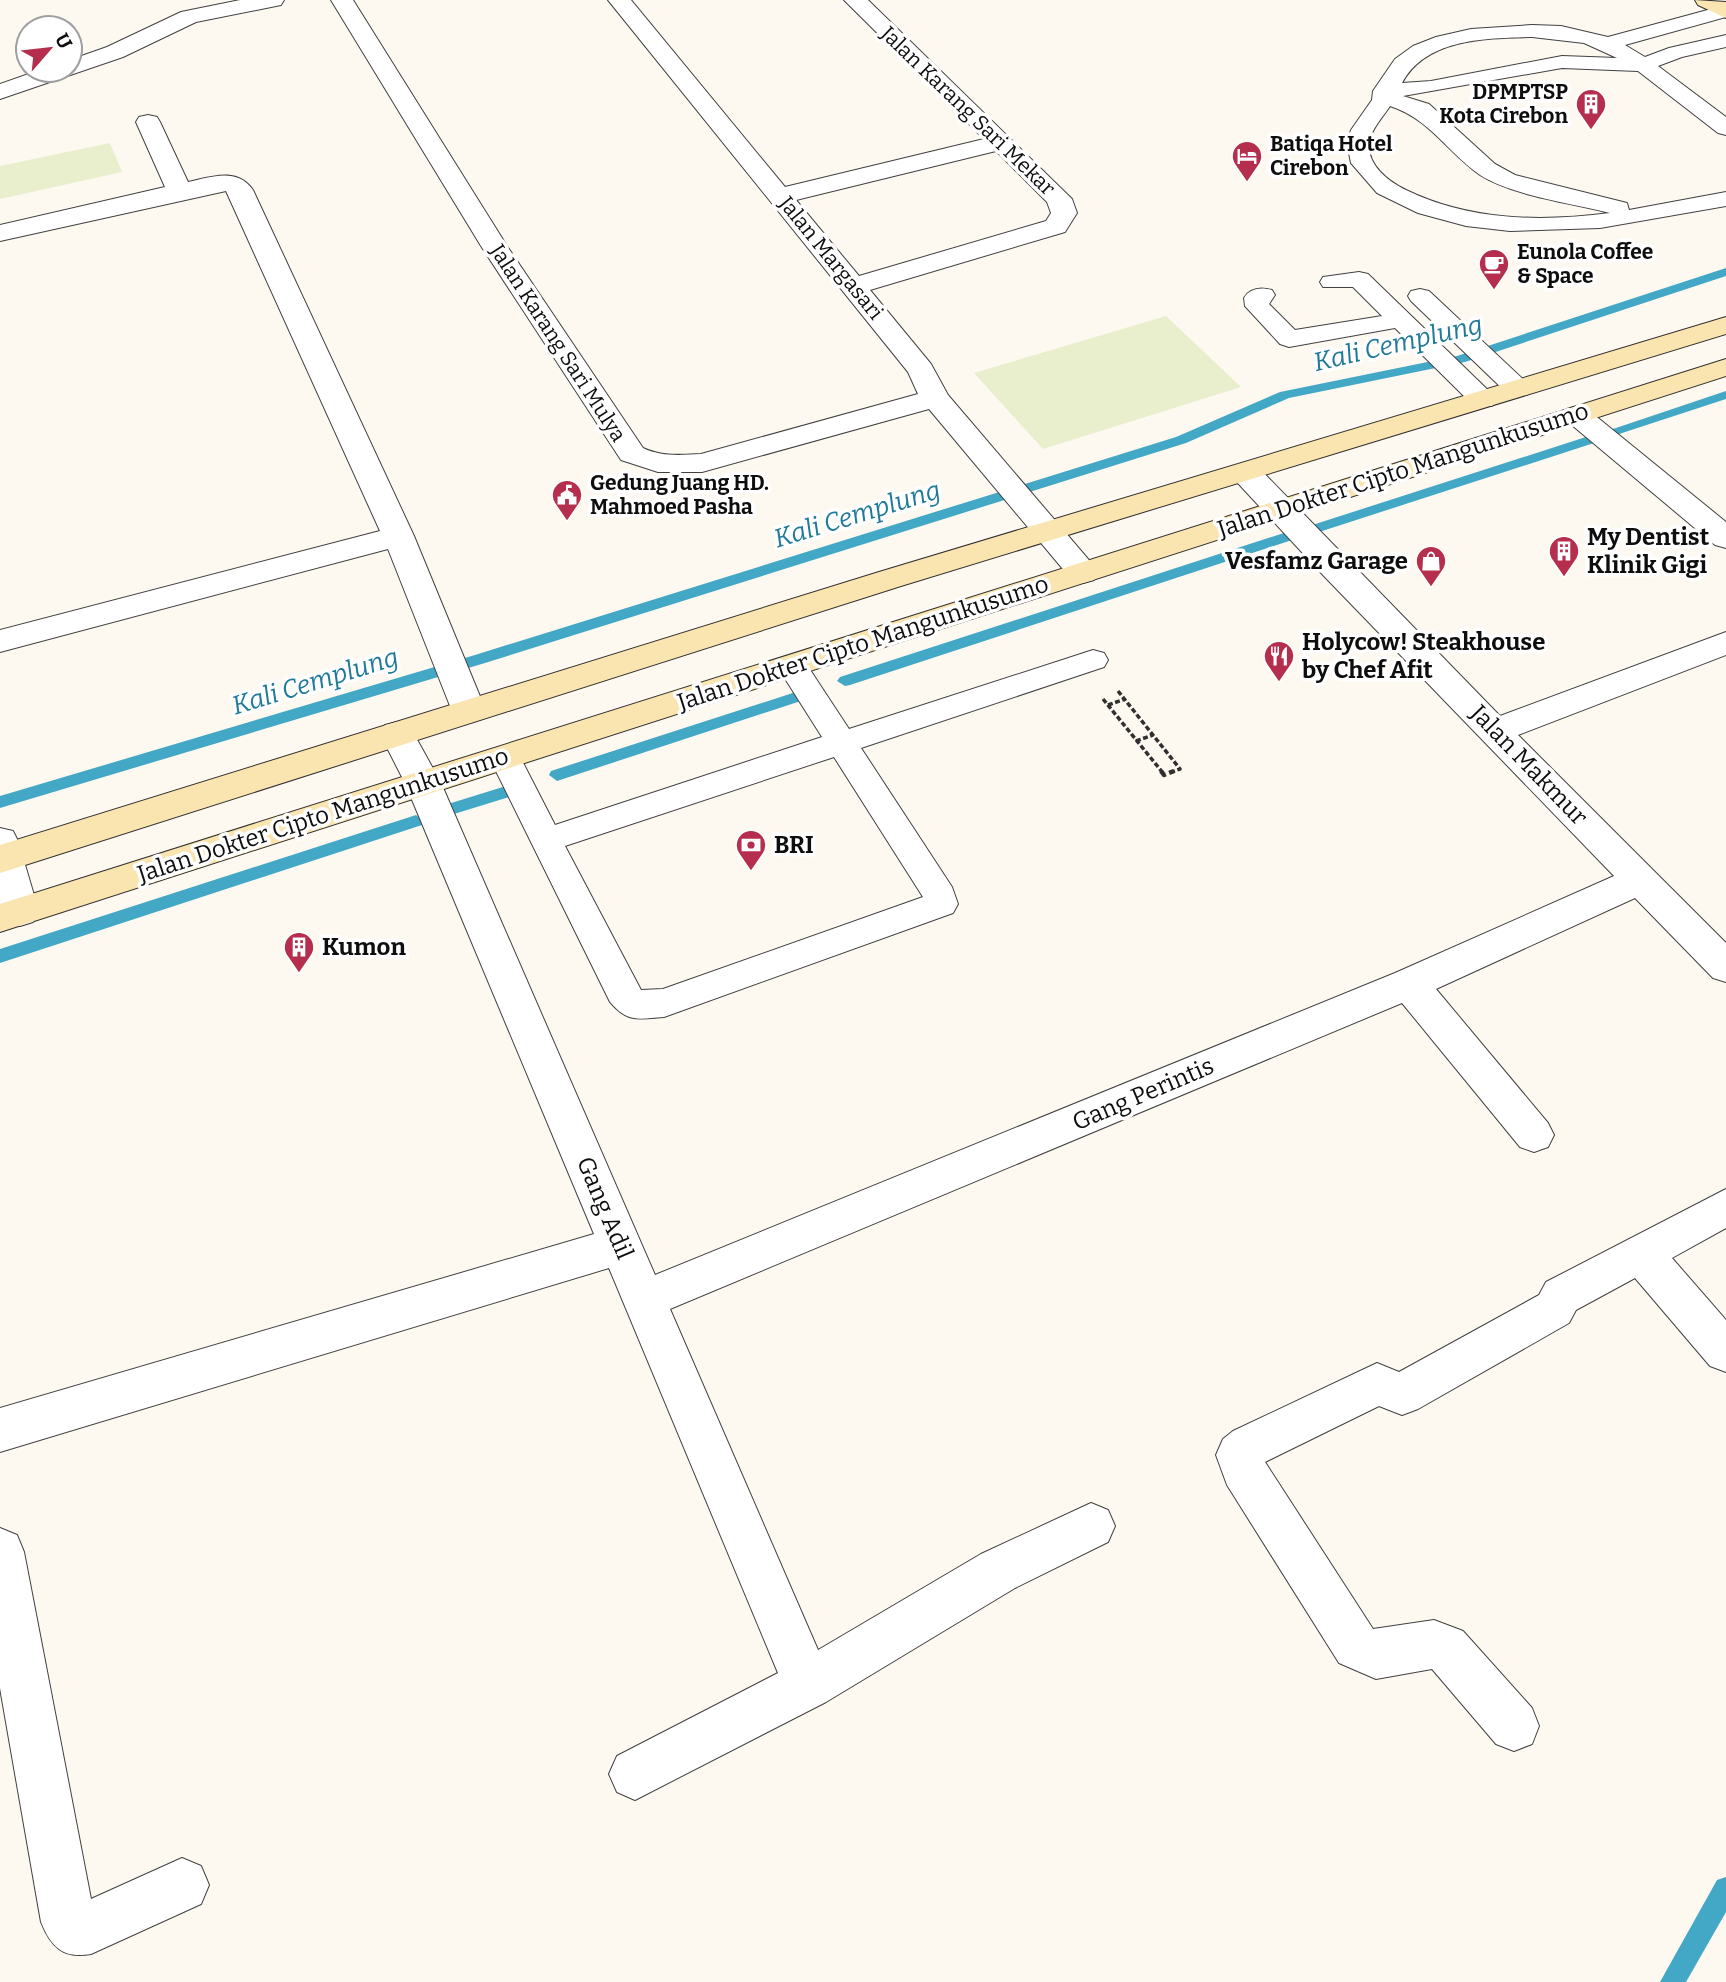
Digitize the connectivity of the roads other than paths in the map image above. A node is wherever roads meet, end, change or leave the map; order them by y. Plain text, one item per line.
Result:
1 (273, 0) edge
2 (342, 0) edge
3 (855, 0) edge
4 (1706, 0) edge
5 (630, 3) edge
6 (184, 8) edge
7 (1726, 11) edge
8 (1726, 41) edge
9 (1608, 43) junction
10 (84, 63) edge
11 (1643, 65) junction
12 (23, 84) edge
13 (0, 92) edge
14 (1384, 94) junction
15 (148, 122) dead end
16 (1726, 128) edge
17 (998, 143) junction
18 (180, 193) junction
19 (780, 196) junction
20 (1726, 199) edge
21 (1645, 213) junction
22 (0, 233) edge
23 (1332, 282) dead end
24 (854, 286) junction
25 (1263, 295) dead end
26 (1420, 296) dead end
27 (1402, 320) junction
28 (1726, 325) edge
29 (1726, 367) edge
30 (1509, 381) junction
31 (1474, 391) junction
32 (935, 398) junction
33 (1577, 415) junction
34 (1246, 472) junction
35 (1281, 509) junction
36 (1044, 526) junction
37 (398, 536) junction
38 (1726, 538) edge
39 (1083, 573) junction
40 (0, 641) edge
41 (1726, 643) edge
42 (1085, 662) road end
43 (792, 666) junction
44 (464, 698) junction
45 (1496, 730) junction
46 (397, 734) junction
47 (841, 743) junction
48 (505, 757) junction
49 (423, 783) junction
50 (547, 840) junction
51 (2, 850) edge
52 (1639, 880) junction
53 (10, 915) edge
54 (1726, 967) edge
55 (1409, 984) junction
56 (1534, 1135) dead end
57 (1726, 1207) edge
58 (621, 1245) junction
59 (1641, 1253) junction
60 (643, 1300) junction
61 (1726, 1352) edge
62 (0, 1430) edge
63 (1091, 1526) dead end
64 (0, 1552) edge
65 (808, 1684) junction
66 (1514, 1727) dead end
67 (635, 1774) dead end
68 (182, 1885) dead end

1 - 6 street
2 - 32 street, Jalan Karang Sari Mulya
3 - 17 street, Jalan Karang Sari Mekar
4 - 7 main road
5 - 19 street, Jalan Margasari
6 - 10 street
7 - 9 lane
8 - 11 lane
9 - 11 lane
9 - 14 lane
11 - 14 lane
11 - 16 lane
12 - 13 street
14 - 21 lane
14 - 21 lane
15 - 18 street
17 - 19 street
17 - 24 street, Jalan Karang Sari Mekar
18 - 22 street
18 - 37 street
19 - 24 street, Jalan Margasari
20 - 21 lane
23 - 27 lane
24 - 32 street, Jalan Margasari
25 - 27 lane
26 - 30 lane
27 - 31 lane
28 - 30 main road, Jalan Dokter Cipto Mangunkusumo
29 - 33 main road, Jalan Dokter Cipto Mangunkusumo
30 - 31 main road, Jalan Dokter Cipto Mangunkusumo
31 - 34 main road, Jalan Dokter Cipto Mangunkusumo
32 - 36 street, Jalan Margasari
33 - 35 main road, Jalan Dokter Cipto Mangunkusumo
33 - 38 street
34 - 35 street, Jalan Makmur
34 - 36 main road, Jalan Dokter Cipto Mangunkusumo
35 - 39 main road, Jalan Dokter Cipto Mangunkusumo
35 - 45 street, Jalan Makmur
36 - 39 street, Jalan Margasari
36 - 44 main road, Jalan Dokter Cipto Mangunkusumo
37 - 40 street
37 - 44 street
39 - 43 main road, Jalan Dokter Cipto Mangunkusumo
41 - 45 street
42 - 47 lane
43 - 47 lane
43 - 48 main road, Jalan Dokter Cipto Mangunkusumo
44 - 46 main road, Jalan Dokter Cipto Mangunkusumo
45 - 52 street, Jalan Makmur
46 - 49 street, Gang Adil
46 - 51 main road, Jalan Dokter Cipto Mangunkusumo
47 - 50 lane
47 - 50 lane
48 - 49 main road, Jalan Dokter Cipto Mangunkusumo
48 - 50 lane
49 - 53 main road, Jalan Dokter Cipto Mangunkusumo
49 - 58 street, Gang Adil
51 - 53 street
52 - 54 street, Jalan Makmur
52 - 55 street, Gang Perintis
55 - 56 street
55 - 60 street, Gang Perintis
57 - 59 street
58 - 60 street, Gang Adil
58 - 62 street
59 - 61 street
59 - 66 street
60 - 65 street, Gang Adil
63 - 65 street
64 - 68 street
65 - 67 street

